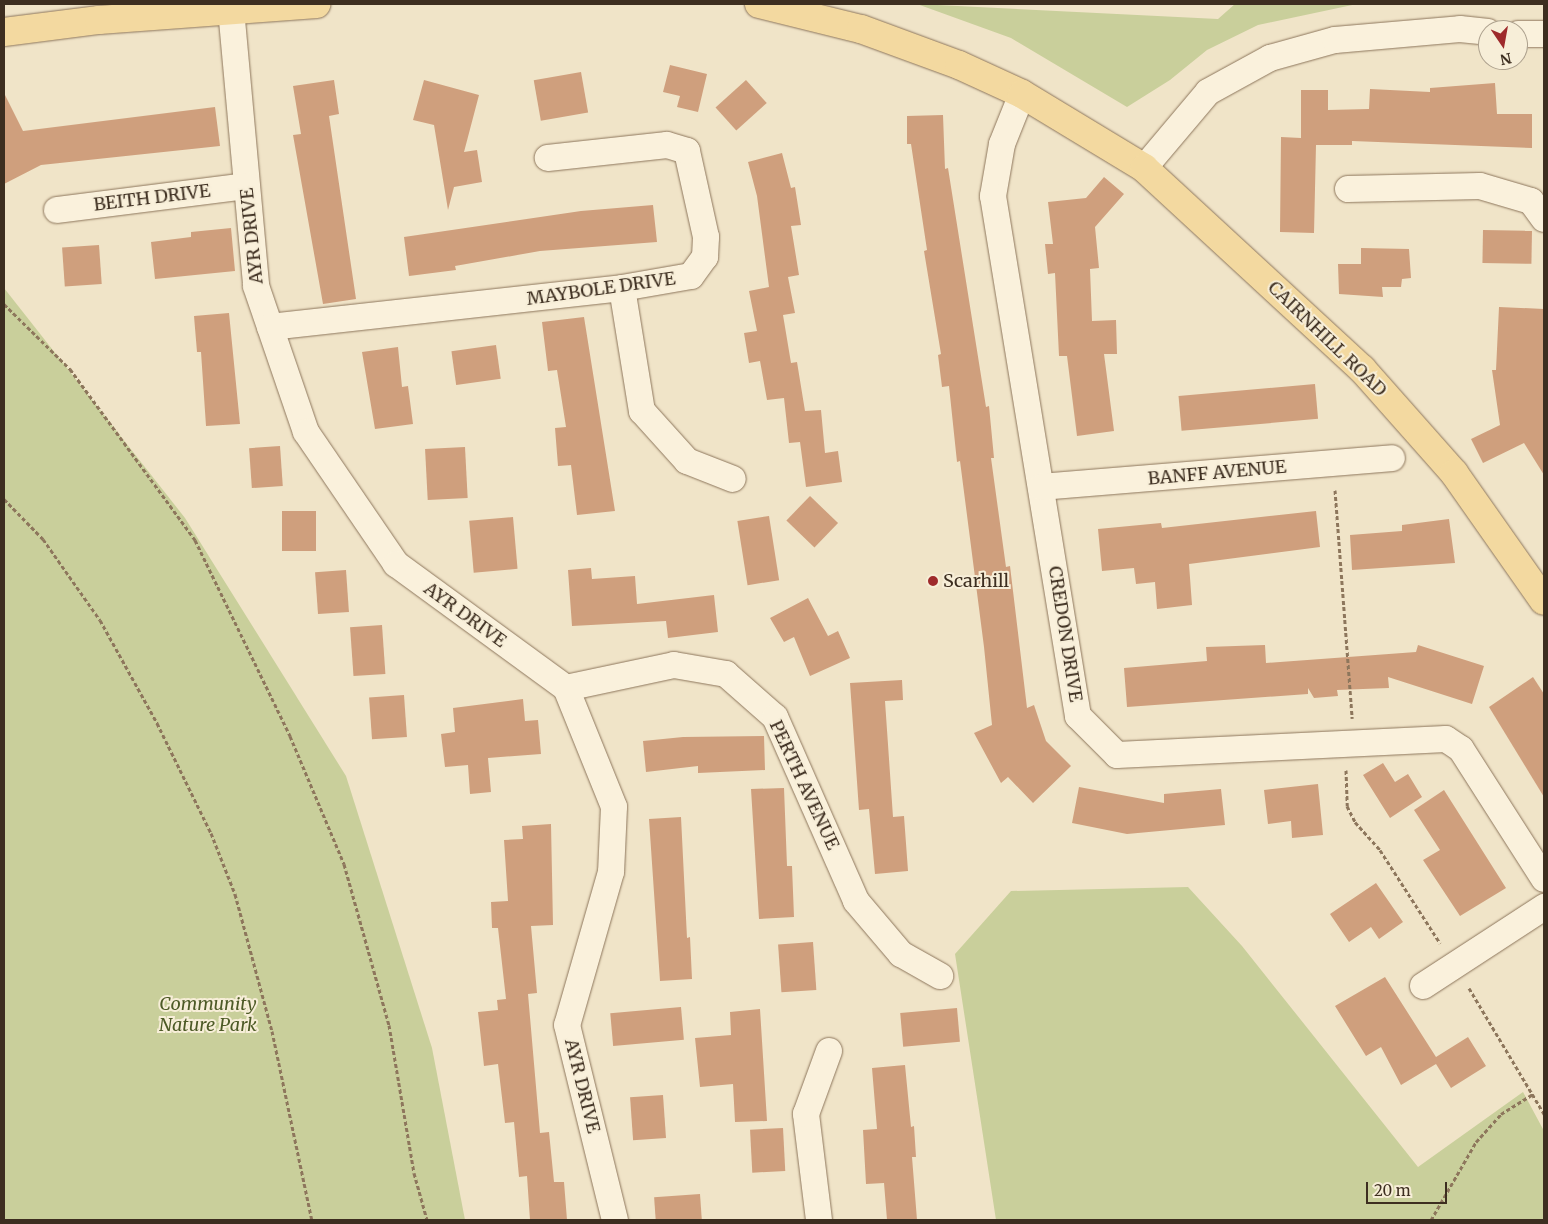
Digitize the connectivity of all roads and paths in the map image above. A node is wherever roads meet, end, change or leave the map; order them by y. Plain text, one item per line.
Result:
1 (316, 4) edge
2 (759, 4) edge
3 (231, 9) junction
4 (1478, 31) edge
5 (4, 32) edge
6 (1528, 34) edge
7 (1544, 34) edge
8 (1022, 94) junction
9 (548, 158) dead end
10 (1144, 168) junction
11 (246, 186) junction
12 (1348, 189) dead end
13 (57, 210) dead end
14 (1544, 219) edge
15 (622, 288) junction
16 (4, 304) edge
17 (270, 327) junction
18 (1392, 458) dead end
19 (733, 479) dead end
20 (1041, 487) junction
21 (4, 499) edge
22 (1544, 601) edge
23 (566, 688) junction
24 (1544, 879) edge
25 (1544, 907) edge
26 (1455, 965) junction
27 (940, 976) dead end
28 (1423, 986) dead end
29 (829, 1051) dead end
30 (1533, 1094) junction
31 (1544, 1114) edge
32 (312, 1220) edge
33 (427, 1220) edge
34 (615, 1220) edge
35 (819, 1220) edge
36 (1431, 1220) edge

1 - 3 main road
2 - 8 main road, CAIRNHILL ROAD
3 - 5 main road
3 - 11 street, AYR DRIVE
4 - 10 street
6 - 7 street
8 - 10 main road, CAIRNHILL ROAD
8 - 20 street, CREDON DRIVE
9 - 15 street, MAYBOLE DRIVE
10 - 22 main road, CAIRNHILL ROAD
11 - 13 street, BEITH DRIVE
11 - 17 street, AYR DRIVE
12 - 14 street
15 - 17 street, MAYBOLE DRIVE
15 - 19 street
16 - 33 path
17 - 23 street, AYR DRIVE
18 - 20 street, BANFF AVENUE
20 - 24 street, CREDON DRIVE
21 - 32 path
23 - 27 street, PERTH AVENUE
23 - 34 street, AYR DRIVE
25 - 26 street
26 - 28 street
26 - 30 path
29 - 35 street
30 - 31 path
30 - 36 path

